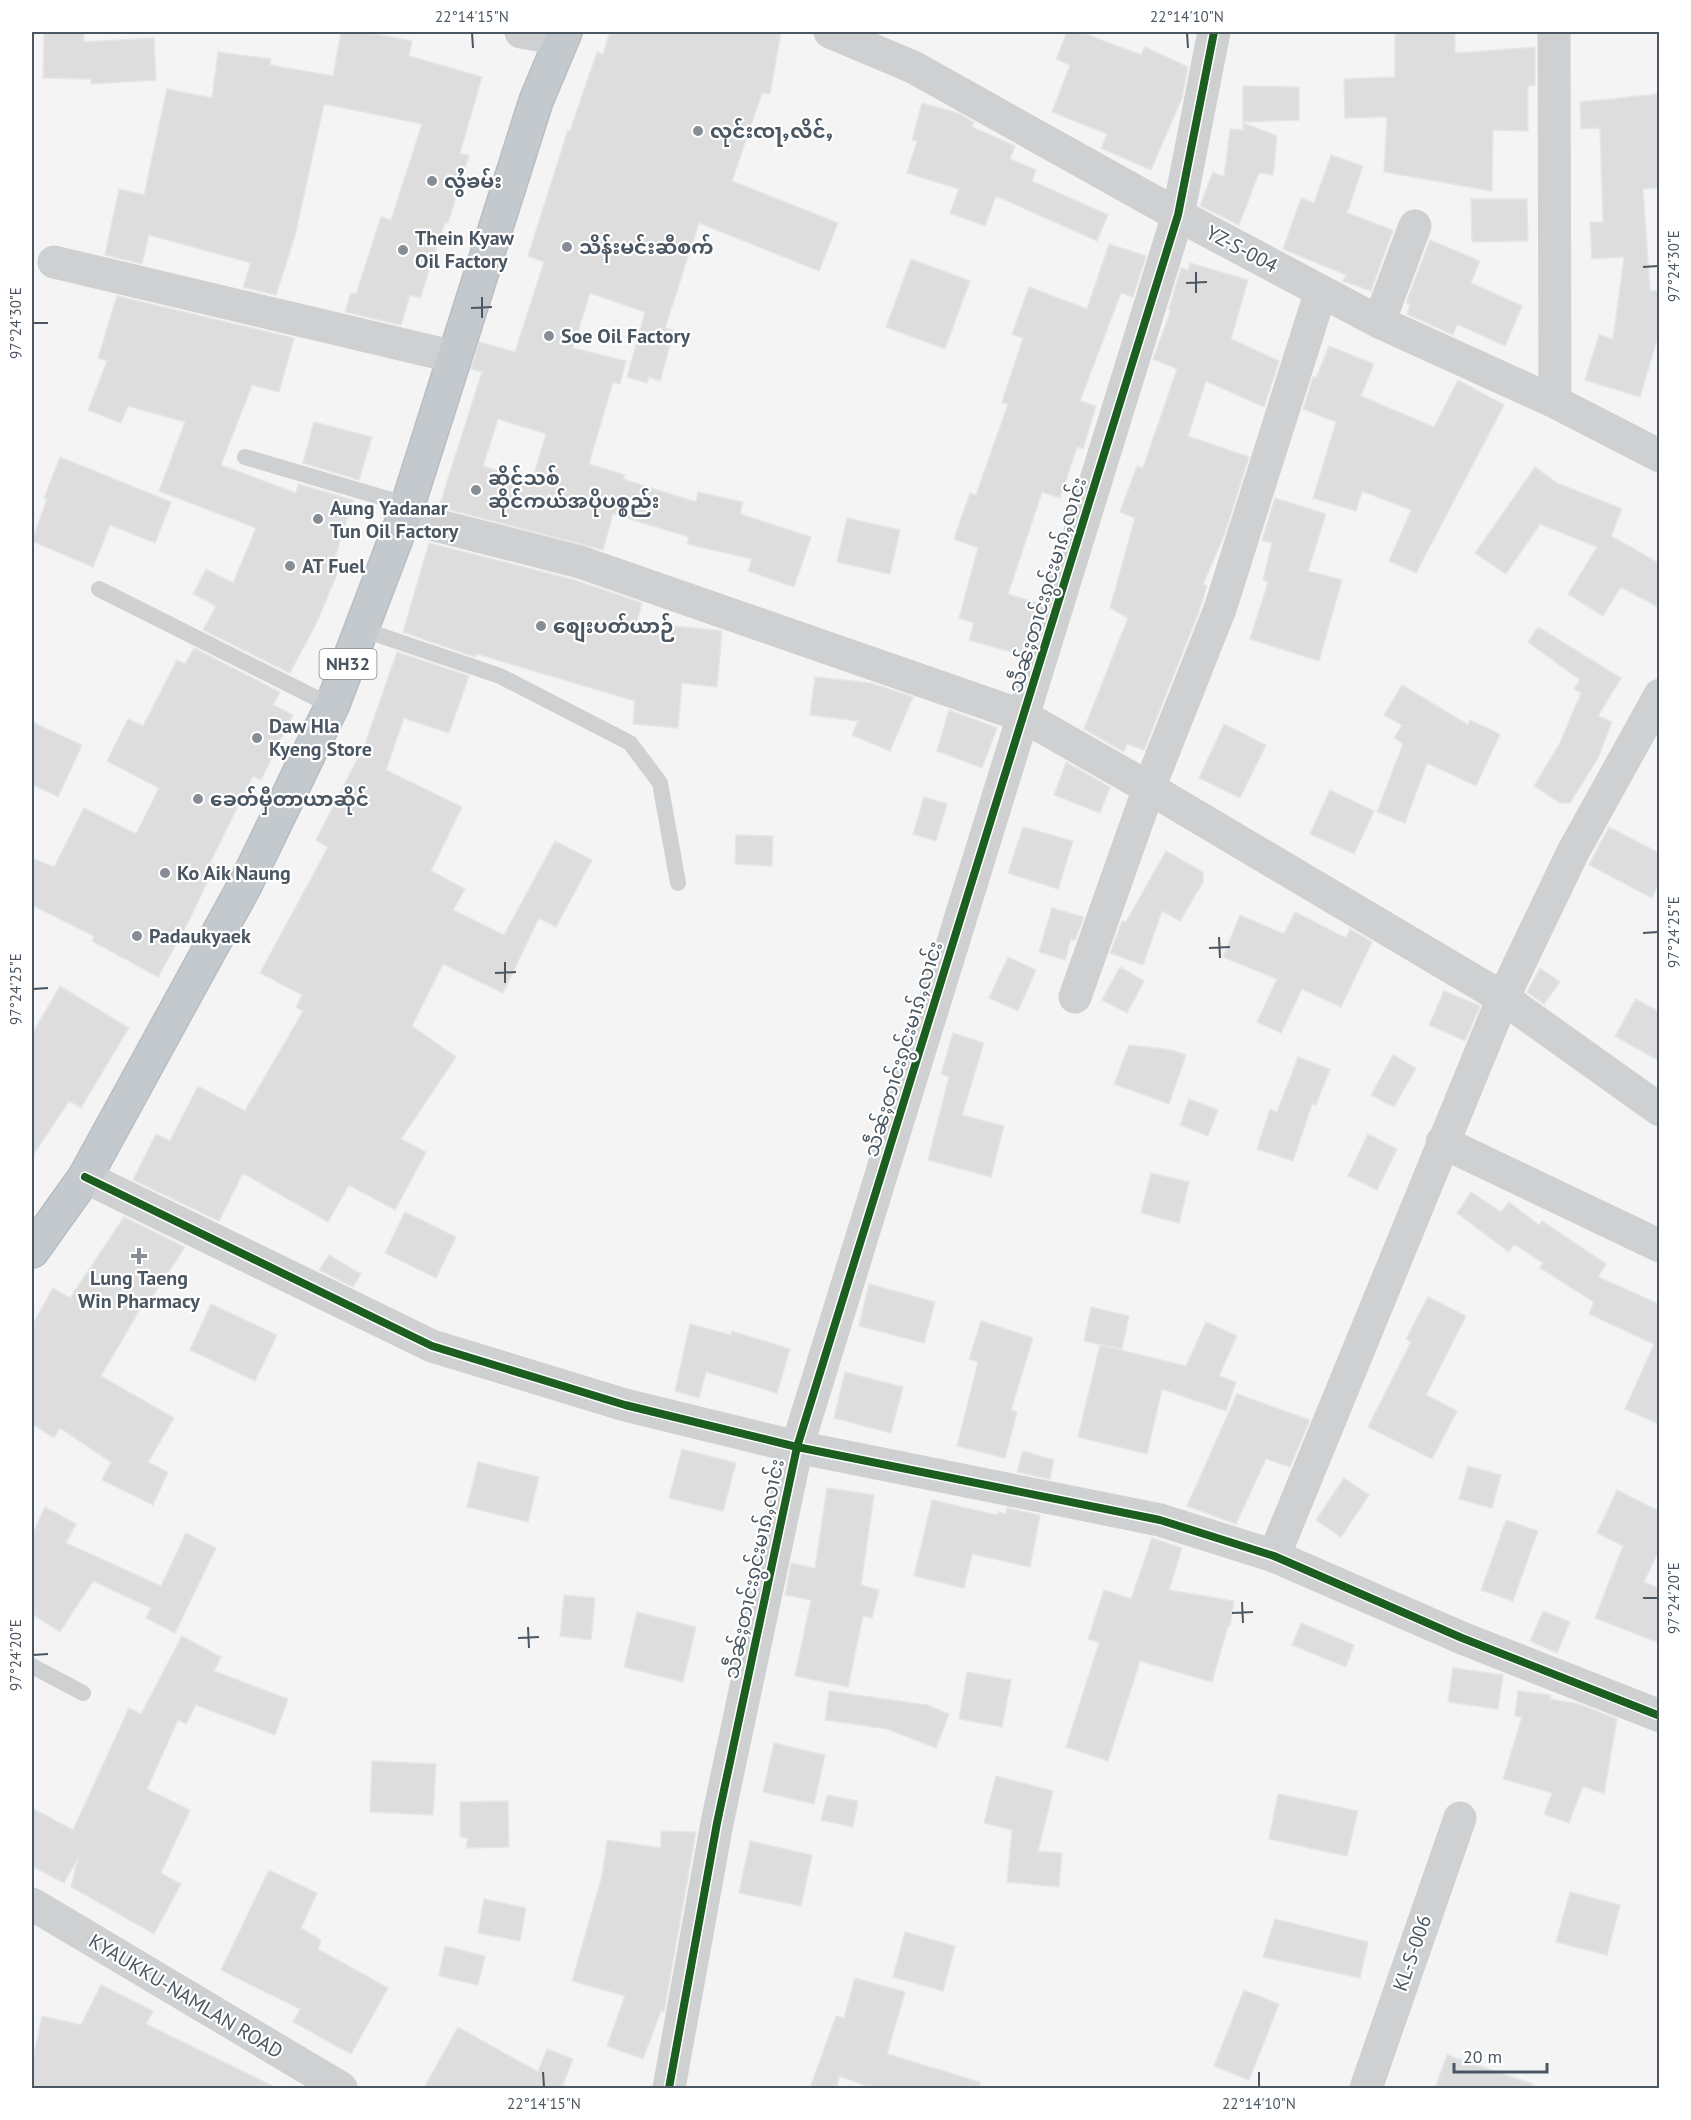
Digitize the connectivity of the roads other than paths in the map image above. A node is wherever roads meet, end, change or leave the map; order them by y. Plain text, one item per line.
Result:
1 (520, 32) edge
2 (830, 32) edge
3 (1214, 32) edge
4 (1554, 32) edge
5 (564, 35) edge
6 (1178, 215) junction
7 (1415, 226) dead end
8 (54, 262) dead end
9 (1321, 291) junction
10 (1379, 322) junction
11 (455, 357) junction
12 (1555, 402) junction
13 (1659, 456) edge
14 (245, 457) dead end
15 (406, 511) junction
16 (99, 590) dead end
17 (361, 629) junction
18 (1659, 694) edge
19 (332, 706) junction
20 (1023, 716) junction
21 (1149, 788) junction
22 (678, 883) dead end
23 (1076, 997) dead end
24 (1503, 998) junction
25 (1659, 1110) edge
26 (1442, 1142) junction
27 (85, 1177) junction
28 (1659, 1246) edge
29 (32, 1251) edge
30 (797, 1447) junction
31 (1274, 1557) junction
32 (32, 1666) edge
33 (83, 1693) dead end
34 (1657, 1709) edge
35 (1460, 1818) dead end
36 (32, 1904) edge
37 (340, 2088) edge
38 (669, 2088) edge
39 (1365, 2088) edge

1 - 5 street
2 - 6 street, YZ-S-004
3 - 6 street, သဵၼ်ႈတၢင်းၵွင်းမၢၵ်ႇလၢင်း
4 - 12 street
5 - 11 highway, NH32
6 - 9 street, YZ-S-004
6 - 20 street, သဵၼ်ႈတၢင်းၵွင်းမၢၵ်ႇလၢင်း
7 - 10 street
8 - 11 street
9 - 10 street, YZ-S-004
9 - 21 street
10 - 12 street, YZ-S-004
11 - 15 highway, NH32
12 - 13 street, YZ-S-004
14 - 15 lane
15 - 17 highway, NH32
15 - 20 street
16 - 19 lane
17 - 19 highway, NH32
17 - 22 lane
18 - 24 street
19 - 27 highway, NH32
20 - 21 street
20 - 30 street, သဵၼ်ႈတၢင်းၵွင်းမၢၵ်ႇလၢင်း
21 - 23 street
21 - 24 street
24 - 25 street
24 - 26 street
26 - 28 street
26 - 31 street
27 - 29 highway, NH32
27 - 30 street
30 - 31 street
30 - 38 street, သဵၼ်ႈတၢင်းၵွင်းမၢၵ်ႇလၢင်း
31 - 34 street
32 - 33 lane
35 - 39 street, KL-S-006
36 - 37 street, KYAUKKU-NAMLAN ROAD

